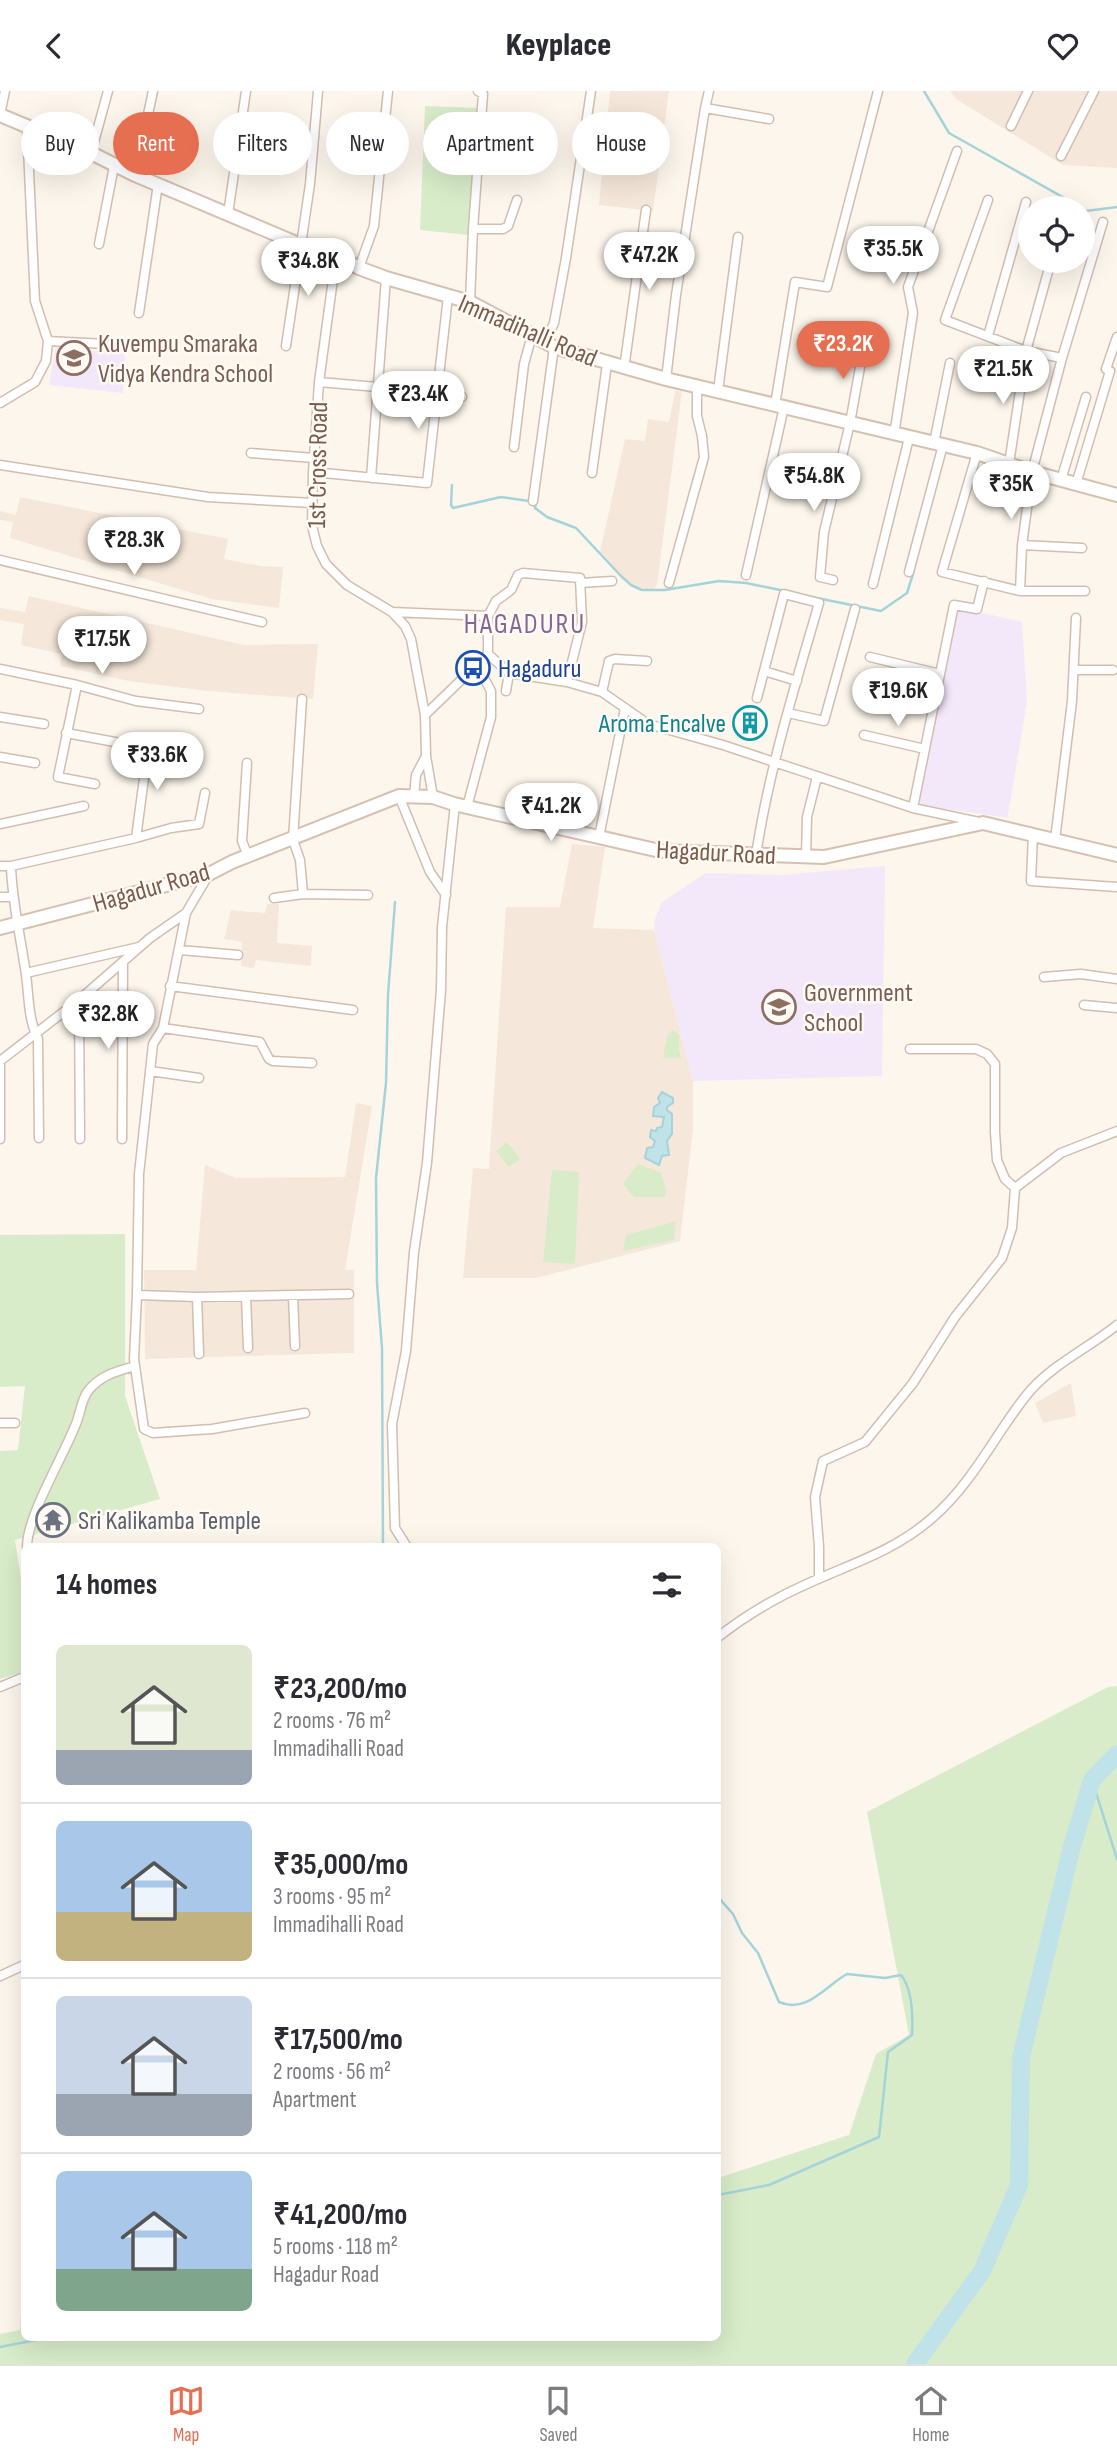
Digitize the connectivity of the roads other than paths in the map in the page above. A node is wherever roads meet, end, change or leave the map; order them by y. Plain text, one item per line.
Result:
1 (5, 91) edge
2 (108, 91) edge
3 (153, 91) edge
4 (246, 91) edge
5 (318, 91) edge
6 (388, 91) edge
7 (478, 91) edge
8 (591, 91) edge
9 (709, 91) edge
10 (878, 91) edge
11 (1028, 91) edge
12 (1094, 91) edge
13 (705, 108) junction
14 (148, 112) edge
15 (482, 112) edge
16 (0, 115) edge
17 (769, 118) dead end
18 (21, 124) edge
19 (99, 124) edge
20 (1011, 126) dead end
21 (957, 151) dead end
22 (1061, 156) dead end
23 (113, 171) edge
24 (29, 175) edge
25 (135, 175) edge
26 (477, 175) edge
27 (158, 184) junction
28 (517, 200) dead end
29 (988, 200) dead end
30 (646, 210) dead end
31 (228, 214) junction
32 (1102, 222) dead end
33 (473, 229) junction
34 (1018, 230) edge
35 (738, 237) dead end
36 (99, 244) dead end
37 (301, 244) junction
38 (336, 257) junction
39 (359, 268) junction
40 (1048, 273) edge
41 (386, 278) junction
42 (448, 296) junction
43 (470, 302) junction
44 (139, 313) dead end
45 (532, 335) junction
46 (988, 336) junction
47 (1117, 337) edge
48 (47, 341) junction
49 (106, 344) dead end
50 (549, 345) junction
51 (864, 345) dead end
52 (286, 346) dead end
53 (1026, 351) junction
54 (1062, 358) junction
55 (950, 363) dead end
56 (607, 364) junction
57 (624, 369) junction
58 (666, 379) junction
59 (319, 382) junction
60 (696, 386) junction
61 (380, 389) junction
62 (718, 391) junction
63 (436, 392) junction
64 (462, 397) dead end
65 (1086, 397) dead end
66 (0, 403) edge
67 (780, 406) junction
68 (850, 423) junction
69 (894, 435) junction
70 (909, 438) junction
71 (938, 444) junction
72 (514, 447) dead end
73 (251, 453) dead end
74 (977, 453) junction
75 (314, 458) junction
76 (1009, 464) junction
77 (0, 465) edge
78 (313, 472) junction
79 (1032, 472) junction
80 (592, 474) dead end
81 (371, 478) junction
82 (1061, 480) junction
83 (1076, 484) junction
84 (1117, 495) edge
85 (533, 501) dead end
86 (312, 503) junction
87 (1022, 545) junction
88 (1082, 548) dead end
89 (0, 560) edge
90 (909, 572) dead end
91 (747, 575) dead end
92 (833, 580) dead end
93 (612, 581) dead end
94 (984, 581) junction
95 (580, 583) junction
96 (669, 583) dead end
97 (873, 584) dead end
98 (1020, 591) junction
99 (1085, 591) dead end
100 (855, 609) dead end
101 (391, 612) junction
102 (488, 617) junction
103 (1076, 618) dead end
104 (262, 622) dead end
105 (488, 654) junction
106 (870, 657) dead end
107 (647, 661) dead end
108 (477, 665) junction
109 (0, 669) edge
110 (1074, 670) junction
111 (1112, 670) dead end
112 (764, 671) junction
113 (509, 673) junction
114 (940, 674) junction
115 (797, 681) junction
116 (567, 682) junction
117 (78, 685) junction
118 (506, 691) dead end
119 (602, 692) junction
120 (864, 694) dead end
121 (757, 698) dead end
122 (302, 699) dead end
123 (625, 708) junction
124 (933, 708) junction
125 (199, 709) dead end
126 (788, 713) junction
127 (425, 715) junction
128 (0, 717) edge
129 (44, 724) dead end
130 (66, 733) junction
131 (864, 735) dead end
132 (114, 741) dead end
133 (149, 741) dead end
134 (925, 749) junction
135 (426, 756) junction
136 (0, 757) edge
137 (774, 762) junction
138 (35, 763) dead end
139 (247, 763) dead end
140 (817, 777) junction
141 (95, 784) dead end
142 (205, 793) dead end
143 (399, 796) junction
144 (414, 796) junction
145 (433, 797) junction
146 (461, 805) junction
147 (84, 806) dead end
148 (913, 809) junction
149 (983, 823) junction
150 (0, 824) edge
151 (1033, 835) junction
152 (599, 837) junction
153 (136, 838) junction
154 (293, 840) junction
155 (1055, 840) junction
156 (756, 855) junction
157 (1117, 855) edge
158 (248, 856) junction
159 (806, 856) junction
160 (0, 866) edge
161 (11, 866) junction
162 (209, 874) junction
163 (1117, 887) edge
164 (303, 894) junction
165 (368, 895) dead end
166 (446, 895) junction
167 (0, 897) edge
168 (12, 897) junction
169 (274, 898) dead end
170 (186, 913) junction
171 (16, 924) junction
172 (0, 928) edge
173 (141, 946) junction
174 (180, 950) junction
175 (239, 955) dead end
176 (123, 963) junction
177 (26, 973) junction
178 (1044, 977) dead end
179 (1117, 979) edge
180 (170, 986) junction
181 (79, 1000) junction
182 (1084, 1005) dead end
183 (1117, 1008) edge
184 (354, 1010) dead end
185 (163, 1028) junction
186 (35, 1033) junction
187 (909, 1049) dead end
188 (0, 1061) edge
189 (312, 1063) dead end
190 (150, 1071) junction
191 (199, 1078) dead end
192 (1117, 1131) edge
193 (39, 1138) dead end
194 (0, 1139) edge
195 (80, 1139) dead end
196 (122, 1139) dead end
197 (1015, 1188) junction
198 (349, 1294) dead end
199 (137, 1295) junction
200 (246, 1296) junction
201 (293, 1296) junction
202 (197, 1297) junction
203 (1117, 1325) edge
204 (295, 1346) dead end
205 (248, 1348) dead end
206 (199, 1354) dead end
207 (135, 1366) junction
208 (305, 1413) dead end
209 (0, 1423) edge
210 (15, 1423) dead end
211 (28, 1543) edge
212 (404, 1543) edge
213 (819, 1578) junction
214 (721, 1635) edge
215 (21, 1678) edge
216 (0, 1687) edge
217 (21, 1966) edge
218 (0, 1976) edge

1 - 16 street
2 - 19 street
3 - 14 street
4 - 31 street
5 - 37 street
6 - 39 street
7 - 15 street
8 - 50 street
9 - 13 street
10 - 67 street
11 - 20 street
12 - 22 street
13 - 17 street
13 - 58 street
16 - 18 street, Immadihalli Road
21 - 69 street
23 - 36 street
24 - 48 street
25 - 27 street, Immadihalli Road
26 - 33 street
27 - 31 street, Immadihalli Road
27 - 44 street
28 - 33 street
29 - 46 street
30 - 57 street
31 - 37 street, Immadihalli Road
32 - 54 street
33 - 43 street
34 - 46 street
35 - 62 street
37 - 38 street, Immadihalli Road
37 - 52 street
38 - 39 street, Immadihalli Road
38 - 59 street, 1st Cross Road
39 - 41 street, Immadihalli Road
40 - 53 street
41 - 42 street, Immadihalli Road
41 - 61 street
42 - 43 street, Immadihalli Road
42 - 63 street
43 - 45 street, Immadihalli Road
45 - 50 street, Immadihalli Road
45 - 72 street
46 - 53 street
47 - 83 street
48 - 49 street
48 - 66 street
50 - 56 street, Immadihalli Road
50 - 85 street
51 - 68 street
53 - 54 street
53 - 76 street
54 - 79 street
55 - 71 street
56 - 57 street, Immadihalli Road
56 - 80 street
57 - 58 street, Immadihalli Road
58 - 60 street, Immadihalli Road
59 - 61 street
59 - 75 street, 1st Cross Road
60 - 62 street, Immadihalli Road
60 - 96 street
61 - 63 street
61 - 81 street
62 - 67 street, Immadihalli Road
63 - 64 street
63 - 81 street
65 - 82 street
67 - 68 street, Immadihalli Road
67 - 91 street
68 - 69 street, Immadihalli Road
68 - 92 street
69 - 70 street, Immadihalli Road
70 - 71 street, Immadihalli Road
70 - 97 street
71 - 74 street, Immadihalli Road
71 - 90 street
73 - 75 street
74 - 76 street, Immadihalli Road
74 - 94 street
75 - 78 street, 1st Cross Road
76 - 79 street, Immadihalli Road
77 - 86 street
78 - 81 street
78 - 86 street, 1st Cross Road
79 - 82 street, Immadihalli Road
79 - 87 street
82 - 83 street, Immadihalli Road
83 - 84 street, Immadihalli Road
86 - 101 street, 1st Cross Road
87 - 88 street
87 - 98 street
89 - 104 street
93 - 95 street
94 - 98 street
94 - 114 street
95 - 102 street
95 - 116 street
98 - 99 street
100 - 126 street
101 - 102 street
101 - 127 street, 1st Cross Road
102 - 105 street
103 - 110 street
105 - 108 street
105 - 113 street
106 - 114 street
107 - 119 street
108 - 127 street
108 - 146 street
109 - 117 street
110 - 111 street
110 - 155 street
112 - 115 street
112 - 115 street
112 - 121 street
113 - 116 street
113 - 118 street
114 - 124 street
115 - 126 street
116 - 119 street
117 - 125 street
117 - 130 street
119 - 123 street
120 - 124 street
122 - 154 street
123 - 137 street
123 - 152 street
124 - 134 street
126 - 137 street
127 - 135 street, 1st Cross Road
128 - 129 street
130 - 132 street
130 - 141 street
131 - 134 street
133 - 153 street
134 - 148 street
135 - 144 street
135 - 145 street, 1st Cross Road
136 - 138 street
137 - 140 street
137 - 156 street
139 - 158 street
140 - 148 street
140 - 159 street
142 - 153 street
143 - 144 street, Hagadur Road
143 - 154 street, Hagadur Road
143 - 166 street
144 - 145 street, Hagadur Road
145 - 146 street, Hagadur Road
146 - 152 street, Hagadur Road
146 - 166 street
147 - 150 street
148 - 149 street
149 - 151 street, Hagadur Road
149 - 159 street, Hagadur Road
151 - 155 street, Hagadur Road
151 - 163 street
152 - 156 street, Hagadur Road
153 - 161 street
154 - 158 street, Hagadur Road
154 - 164 street
155 - 157 street, Hagadur Road
156 - 159 street, Hagadur Road
158 - 162 street, Hagadur Road
160 - 161 street
161 - 168 street
162 - 170 street
162 - 171 street, Hagadur Road
164 - 165 street
164 - 169 street
166 - 212 street
167 - 168 street
168 - 171 street
170 - 173 street
170 - 174 street
171 - 172 street, Hagadur Road
171 - 177 street
173 - 176 street
173 - 177 street
174 - 175 street
174 - 180 street
176 - 181 street
176 - 196 street
177 - 186 street
178 - 179 street
180 - 184 street
180 - 185 street
181 - 186 street
181 - 195 street
182 - 183 street
185 - 189 street
185 - 190 street
186 - 188 street
186 - 193 street
187 - 197 street
188 - 194 street
190 - 191 street
190 - 199 street
192 - 197 street
197 - 213 street
198 - 201 street
199 - 202 street
199 - 207 street
200 - 201 street
200 - 202 street
200 - 205 street
201 - 204 street
202 - 206 street
203 - 213 street
207 - 208 street
207 - 211 street
209 - 210 street
213 - 214 street
215 - 216 street
217 - 218 street

